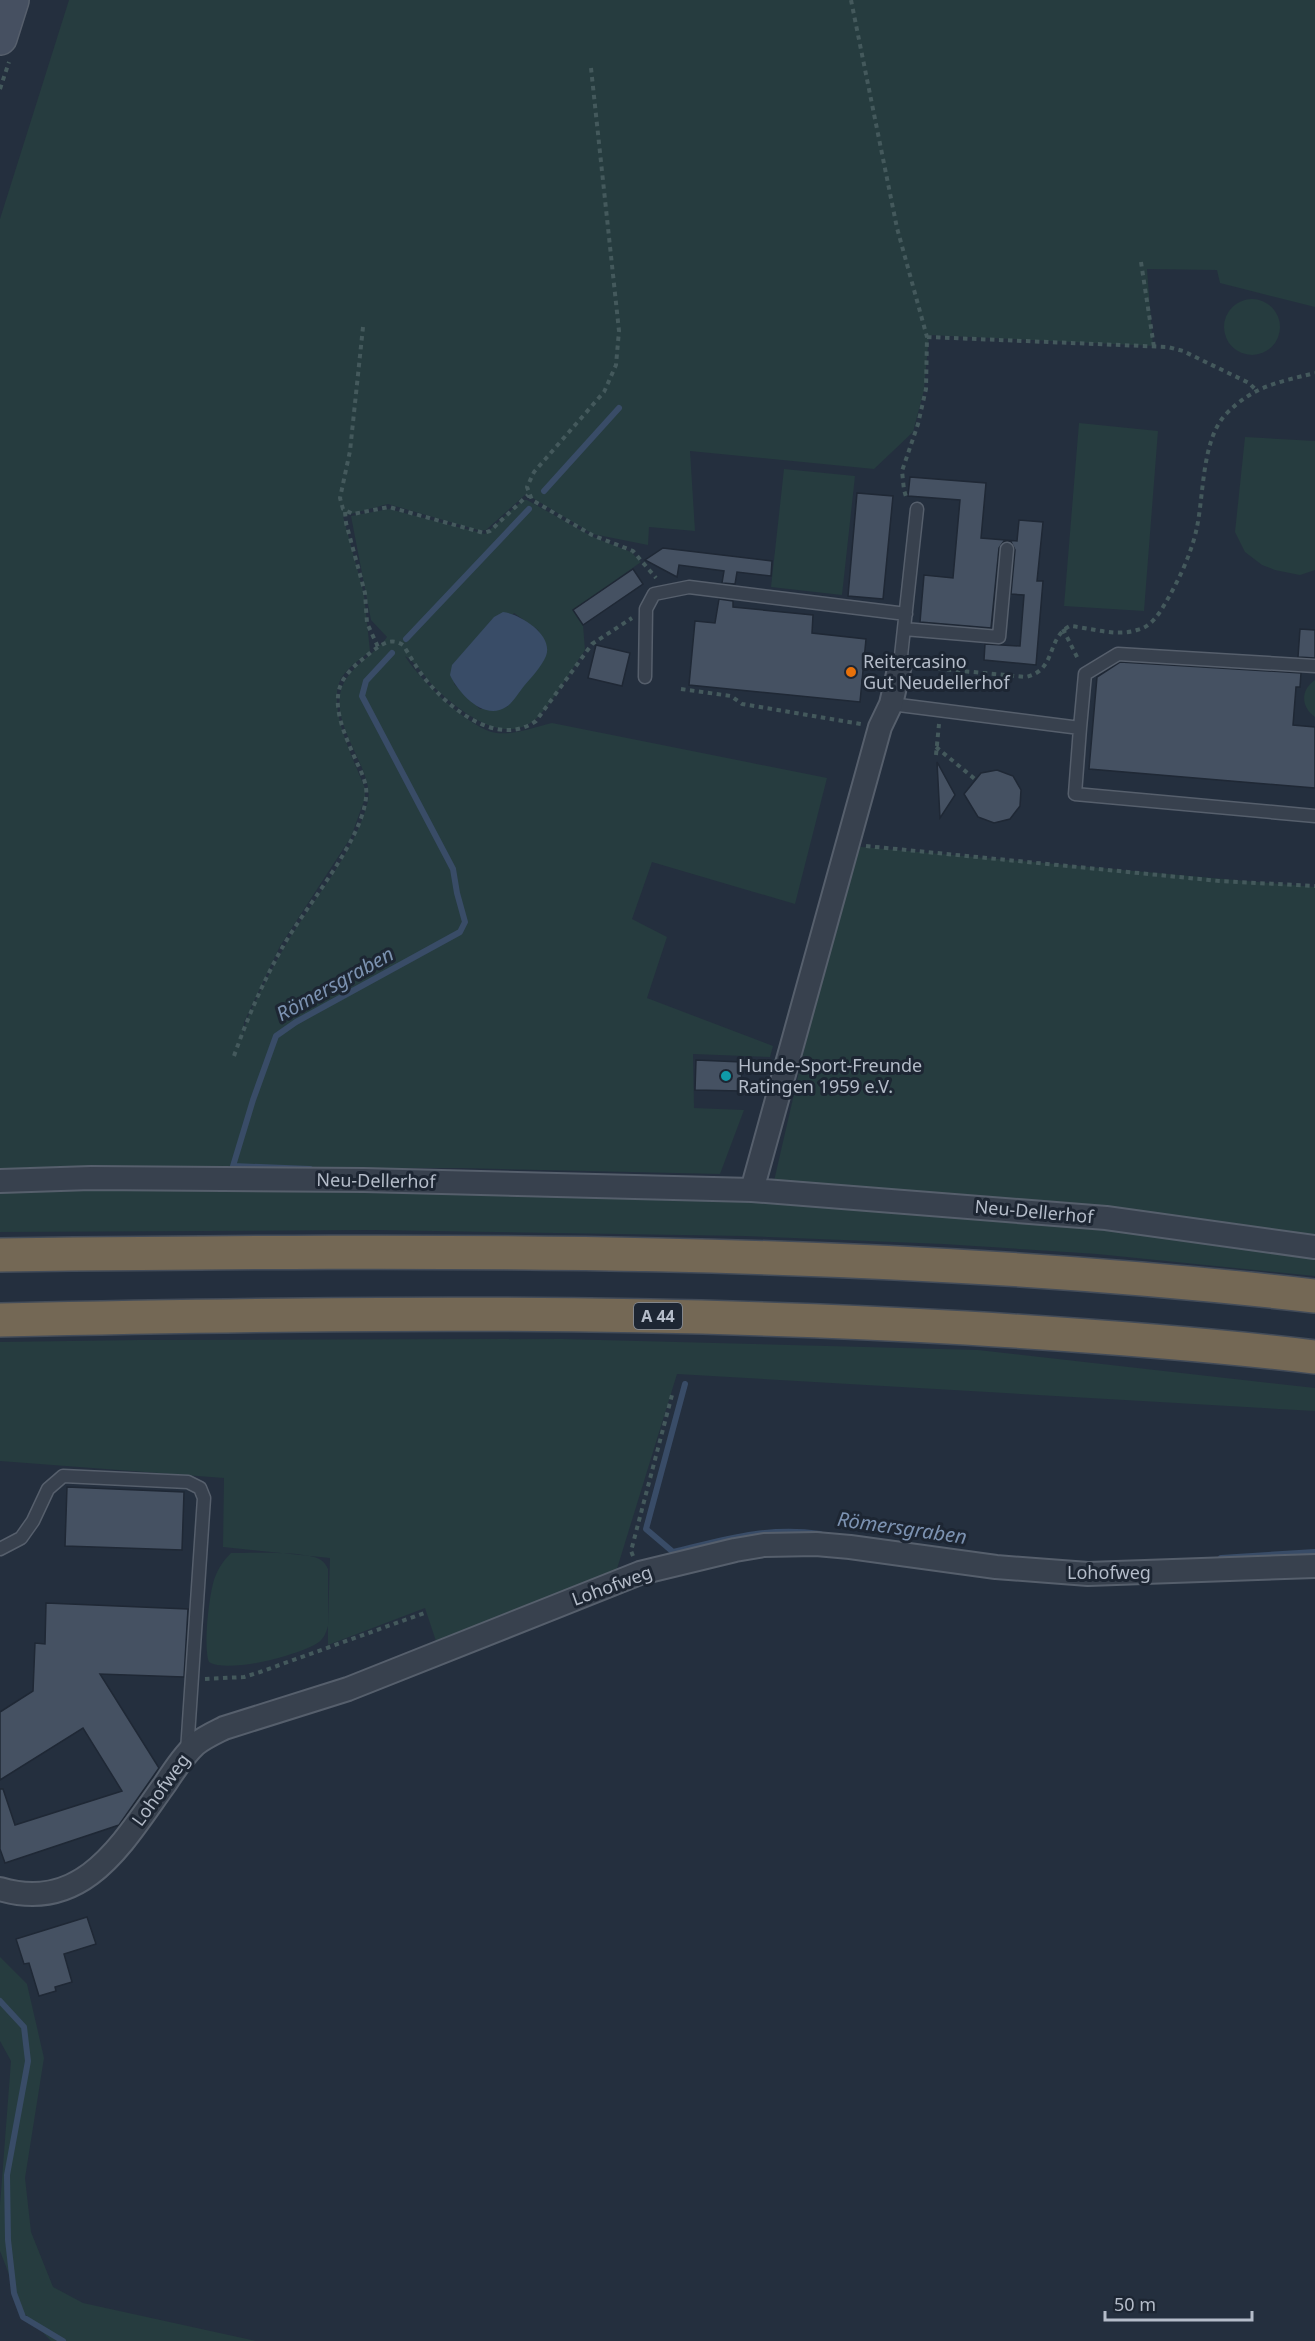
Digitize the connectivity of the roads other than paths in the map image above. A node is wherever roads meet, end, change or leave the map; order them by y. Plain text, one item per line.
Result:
1 (12, 0) edge
2 (0, 38) edge
3 (917, 508) road end
4 (1007, 549) dead end
5 (906, 614) junction
6 (904, 629) junction
7 (900, 665) joint
8 (1315, 666) edge
9 (645, 677) dead end
10 (891, 704) junction
11 (1080, 728) junction
12 (1315, 816) edge
13 (0, 1181) edge
14 (752, 1190) junction
15 (1315, 1247) edge
16 (0, 1256) edge
17 (1315, 1296) edge
18 (0, 1320) edge
19 (1315, 1358) edge
20 (0, 1549) edge
21 (1315, 1566) edge
22 (187, 1753) junction
23 (0, 1889) edge

1 - 2 street
3 - 5 lane
4 - 6 lane
5 - 6 lane
5 - 9 lane
6 - 7 lane
7 - 10 street
8 - 11 lane
10 - 11 lane
10 - 14 street
11 - 12 lane
13 - 14 street, Neu-Dellerhof
14 - 15 street, Neu-Dellerhof
16 - 17 highway
18 - 19 highway, A 44
20 - 22 lane
21 - 22 street, Lohofweg
22 - 23 street, Lohofweg

